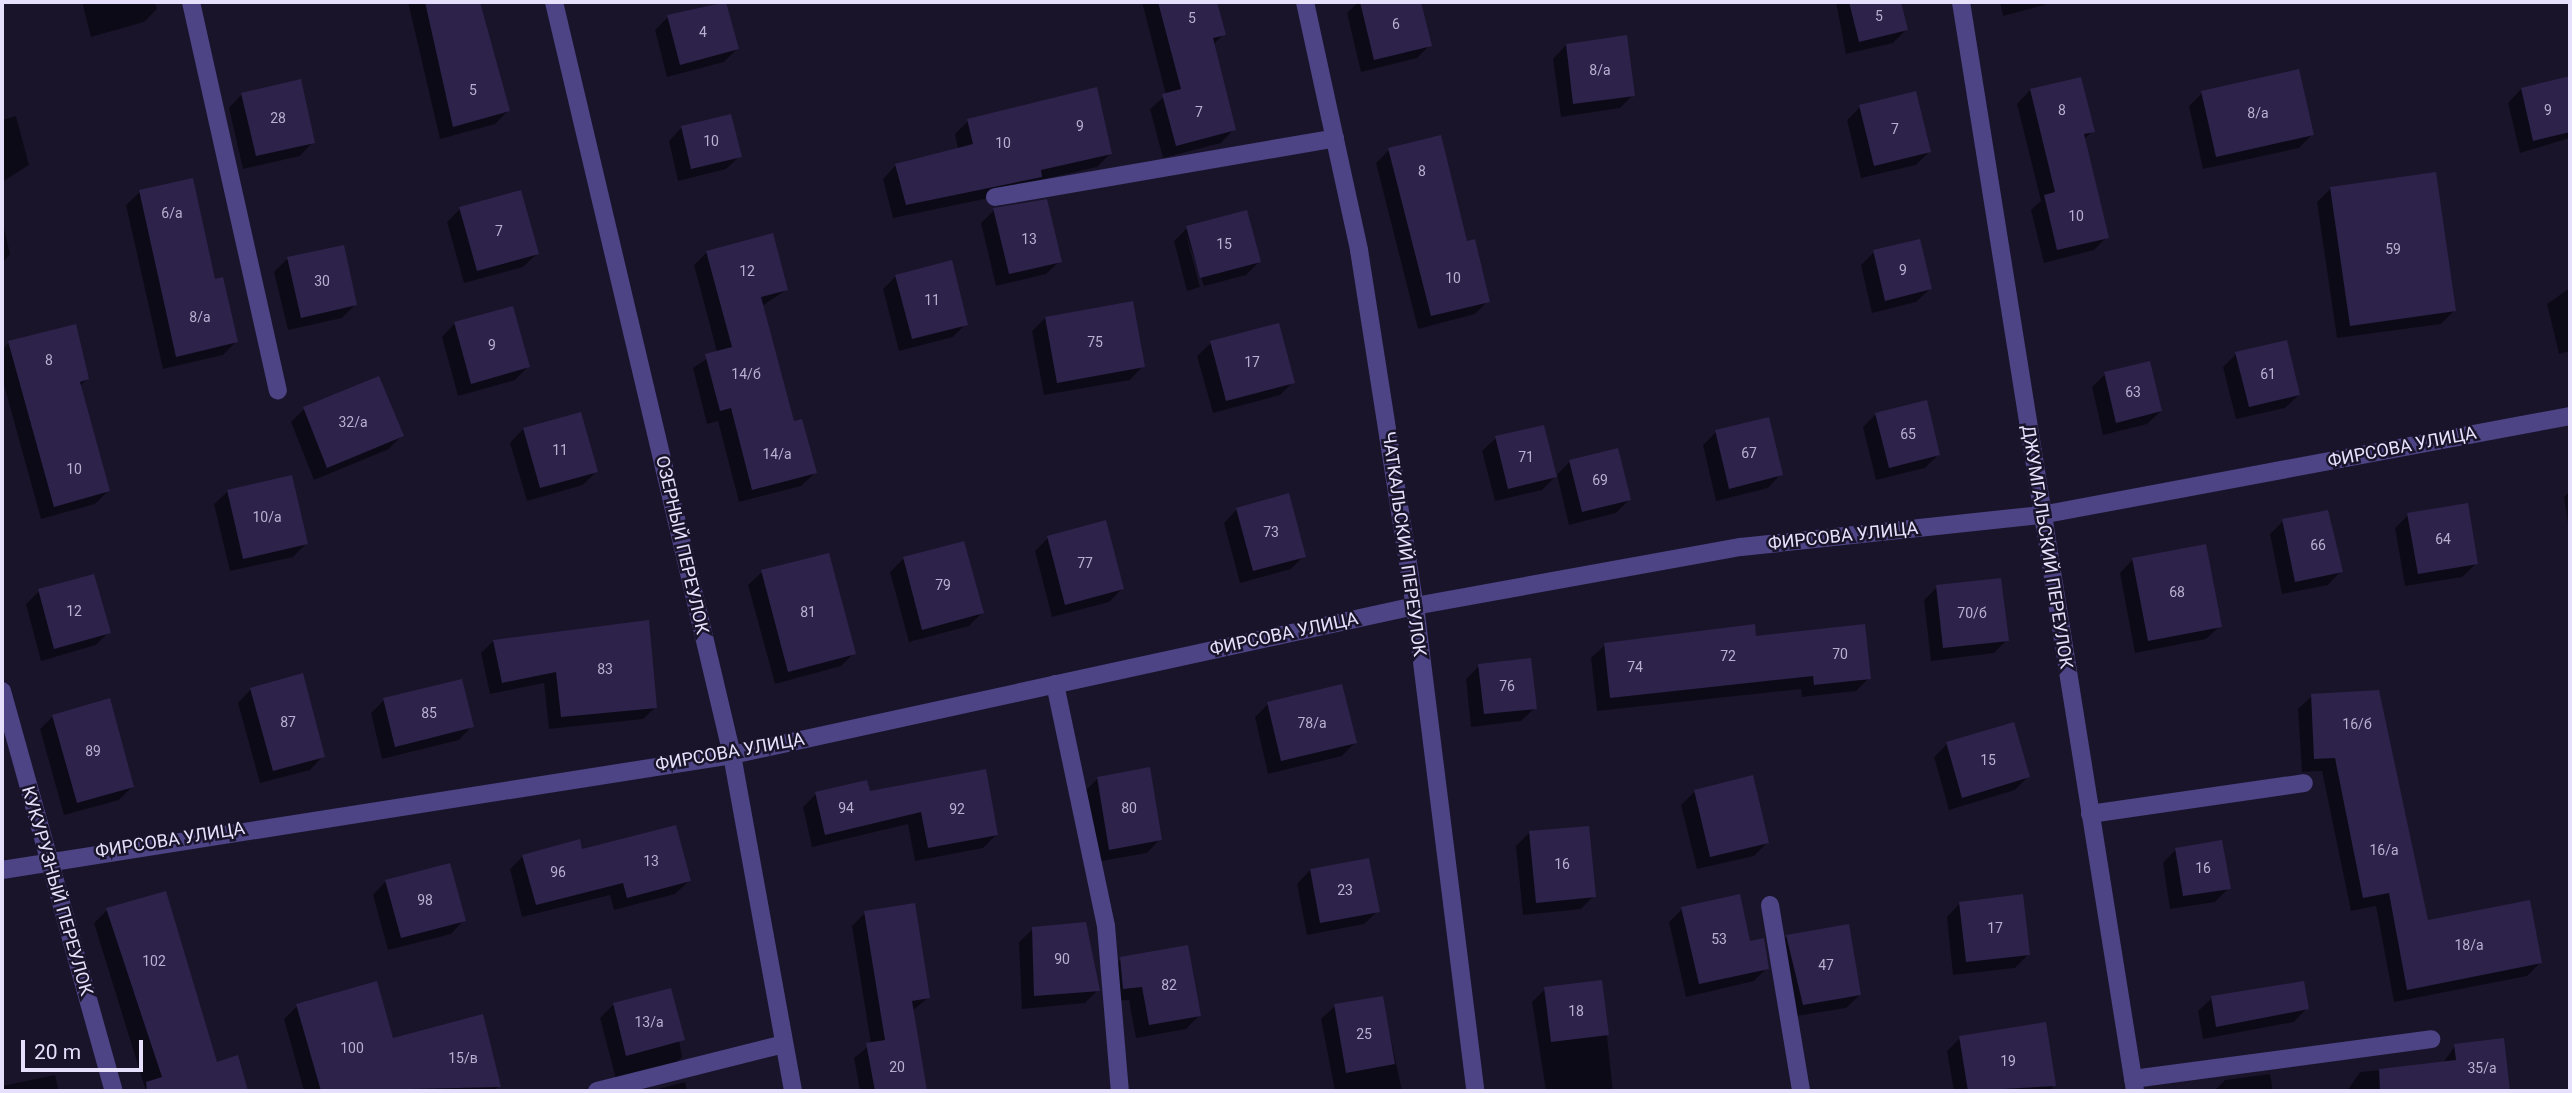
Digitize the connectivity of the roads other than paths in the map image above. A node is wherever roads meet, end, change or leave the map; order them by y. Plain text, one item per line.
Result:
1 (191, 2) edge
2 (554, 2) edge
3 (1305, 2) edge
4 (1961, 2) edge
5 (1335, 138) junction
6 (995, 197) dead end
7 (278, 390) dead end
8 (2570, 415) edge
9 (2041, 515) junction
10 (1415, 606) junction
11 (1055, 684) junction
12 (2, 691) edge
13 (732, 755) junction
14 (2304, 783) dead end
15 (2090, 814) junction
16 (47, 859) junction
17 (2, 870) edge
18 (1770, 905) dead end
19 (2431, 1039) dead end
20 (784, 1044) junction
21 (2134, 1085) edge
22 (114, 1091) edge
23 (597, 1091) edge
24 (793, 1091) edge
25 (1120, 1091) edge
26 (1475, 1091) edge
27 (1801, 1091) edge

1 - 7 street
2 - 13 street, ОЗЕРНЫЙ ПЕРЕУЛОК
3 - 5 street, ЧАТКАЛЬСКИЙ ПЕРЕУЛОК
4 - 9 street, ДЖУМГАЛЬСКИЙ ПЕРЕУЛОК
5 - 6 street
5 - 10 street, ЧАТКАЛЬСКИЙ ПЕРЕУЛОК
8 - 9 street, ФИРСОВА УЛИЦА
9 - 10 street, ФИРСОВА УЛИЦА
9 - 15 street, ДЖУМГАЛЬСКИЙ ПЕРЕУЛОК
10 - 11 street, ФИРСОВА УЛИЦА
10 - 26 street, ЧАТКАЛЬСКИЙ ПЕРЕУЛОК
11 - 13 street, ФИРСОВА УЛИЦА
11 - 25 street
12 - 16 street, КУКУРУЗНЫЙ ПЕРЕУЛОК
13 - 16 street, ФИРСОВА УЛИЦА
13 - 20 street, ОЗЕРНЫЙ ПЕРЕУЛОК
14 - 15 street
15 - 21 street, ДЖУМГАЛЬСКИЙ ПЕРЕУЛОК
16 - 17 street, ФИРСОВА УЛИЦА
16 - 22 street, КУКУРУЗНЫЙ ПЕРЕУЛОК
18 - 27 street
19 - 21 street
20 - 23 street
20 - 24 street, ОЗЕРНЫЙ ПЕРЕУЛОК

